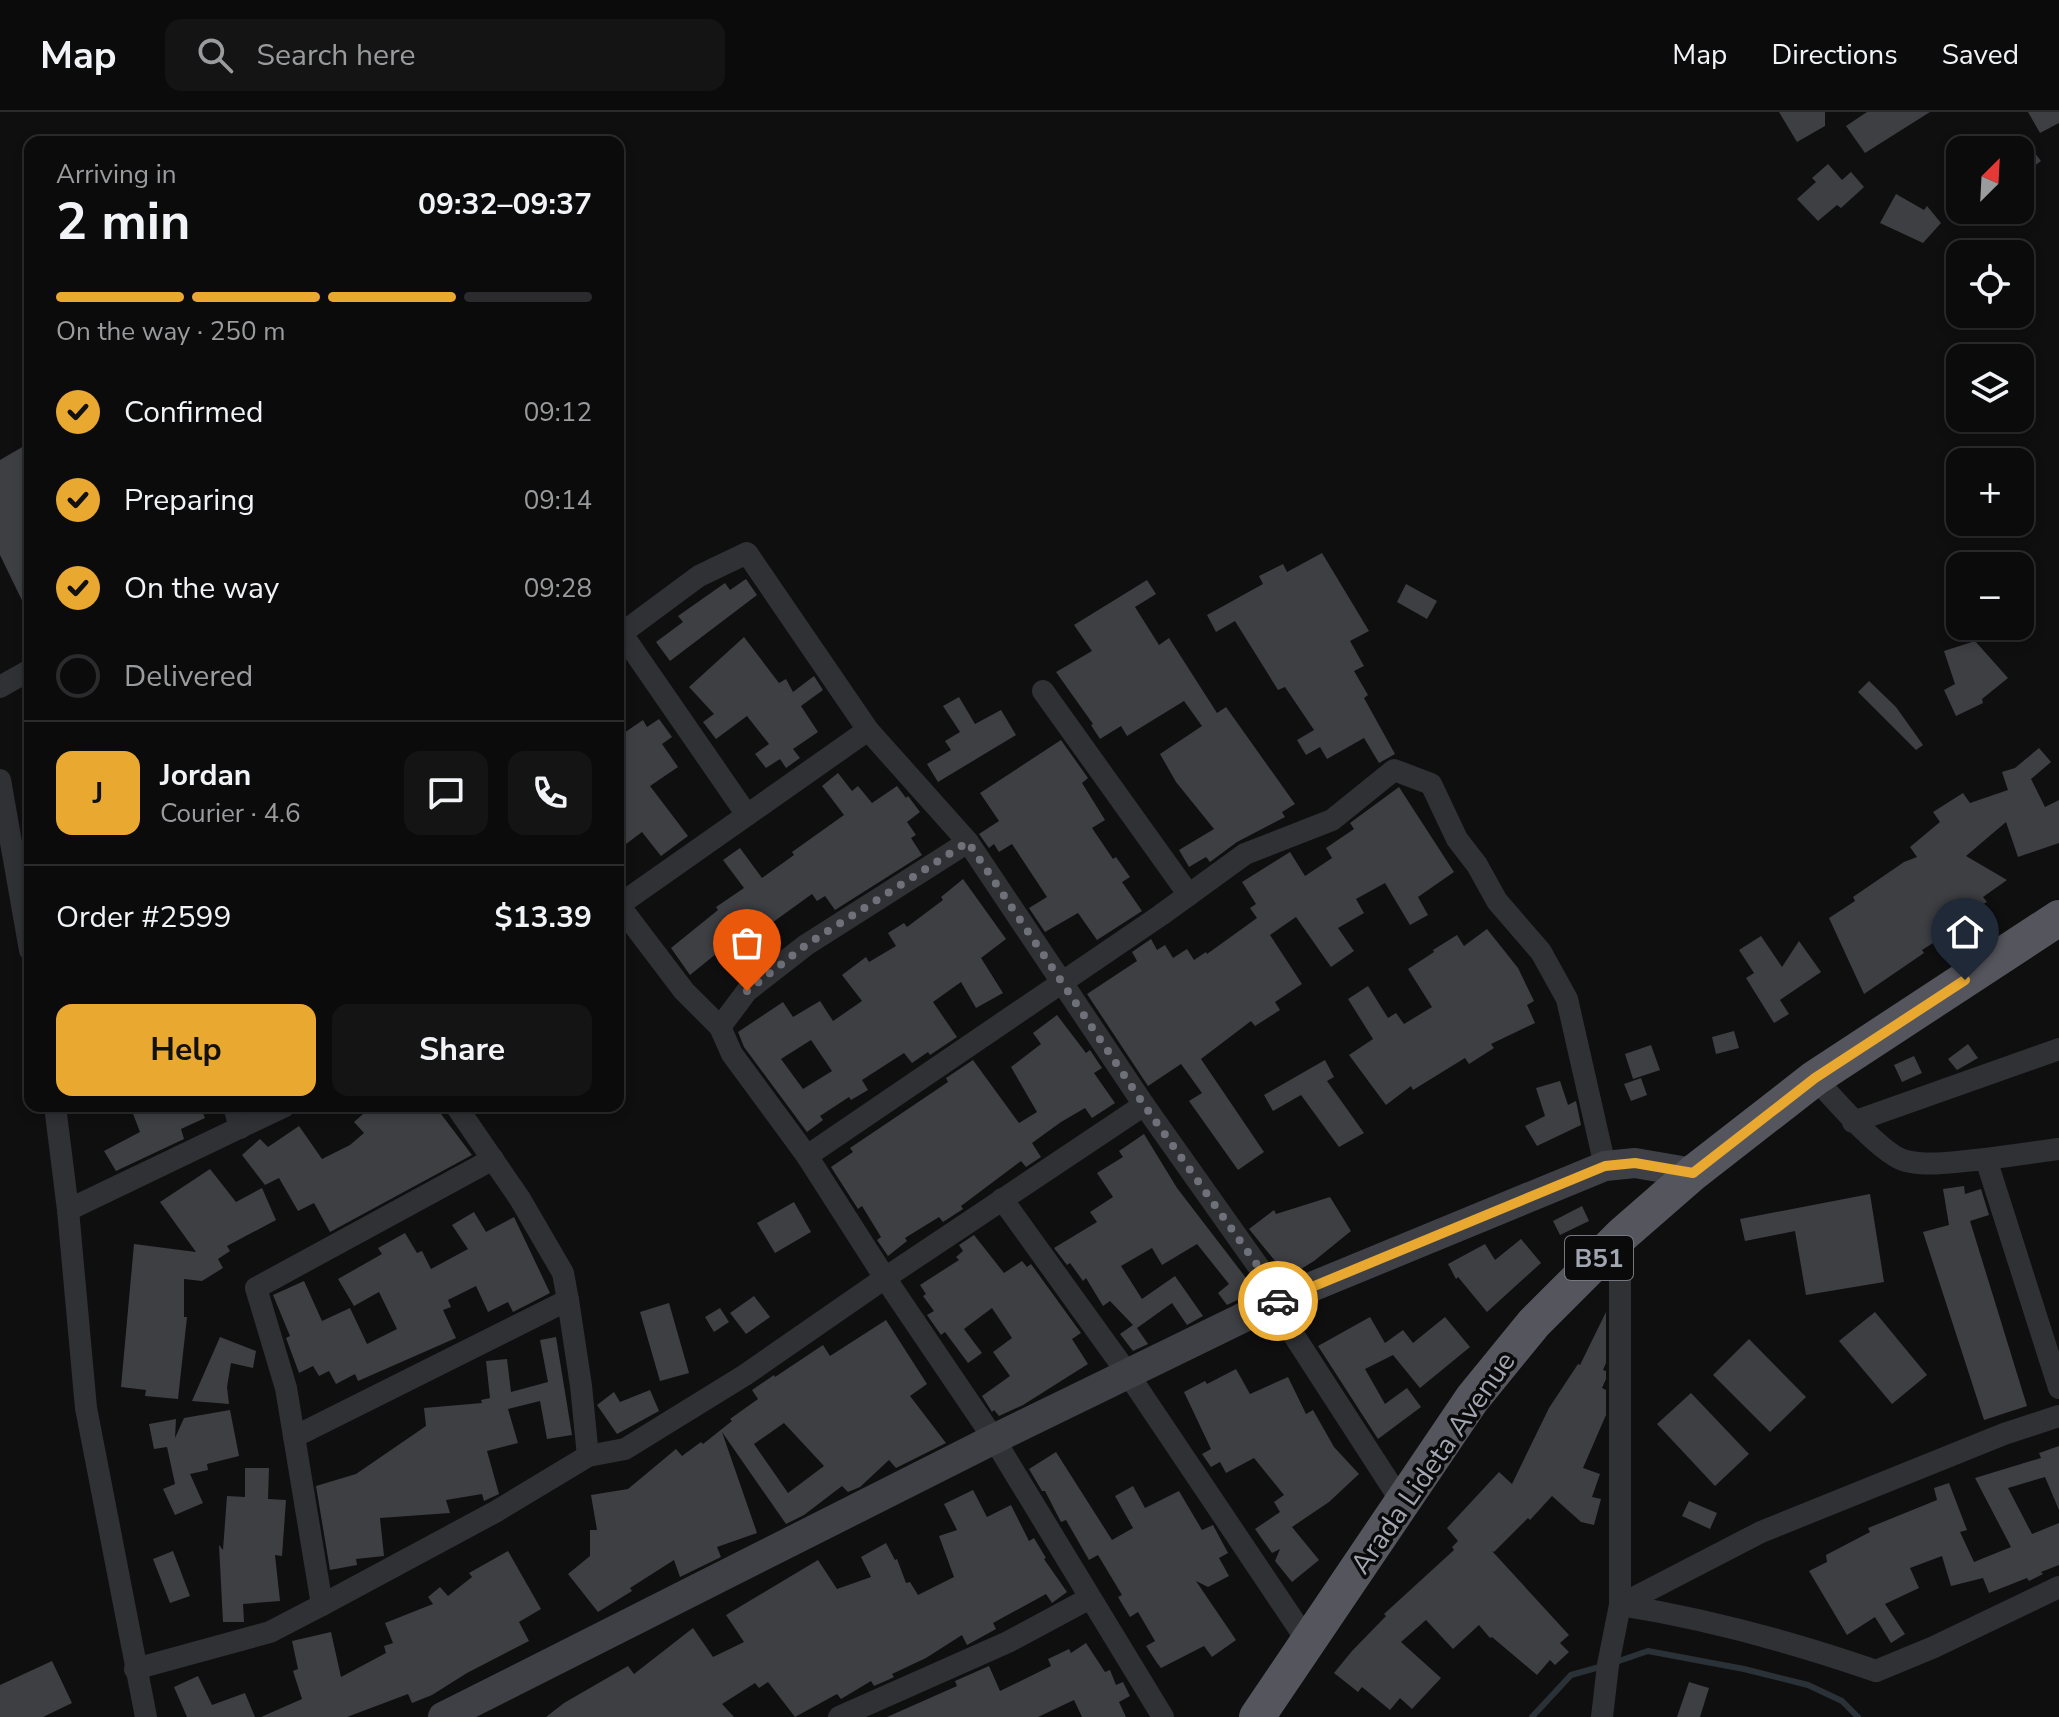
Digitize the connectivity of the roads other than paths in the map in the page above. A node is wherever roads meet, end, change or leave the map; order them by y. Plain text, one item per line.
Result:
1 (624, 632) edge
2 (624, 641) edge
3 (24, 673) edge
4 (0, 687) edge
5 (1043, 691) dead end
6 (868, 730) junction
7 (0, 780) edge
8 (747, 815) junction
9 (968, 842) junction
10 (22, 843) edge
11 (24, 870) edge
12 (1189, 895) junction
13 (624, 900) edge
14 (624, 912) edge
15 (2059, 918) edge
16 (1062, 981) junction
17 (720, 1027) junction
18 (2059, 1049) edge
19 (1815, 1078) junction
20 (1144, 1105) junction
21 (56, 1112) edge
22 (236, 1112) edge
23 (273, 1112) edge
24 (460, 1112) edge
25 (1853, 1122) junction
26 (240, 1128) junction
27 (2059, 1149) edge
28 (807, 1156) junction
29 (493, 1159) junction
30 (1986, 1159) junction
31 (1605, 1166) junction
32 (1693, 1173) junction
33 (1002, 1199) junction
34 (68, 1210) junction
35 (1623, 1234) junction
36 (885, 1278) junction
37 (568, 1300) junction
38 (1275, 1302) junction
39 (1128, 1374) junction
40 (2059, 1388) edge
41 (2059, 1416) edge
42 (294, 1437) junction
43 (994, 1439) junction
44 (588, 1456) junction
45 (1403, 1504) junction
46 (2059, 1587) edge
47 (1090, 1598) junction
48 (322, 1605) junction
49 (1620, 1605) junction
50 (1308, 1642) junction
51 (135, 1669) junction
52 (146, 1717) edge
53 (443, 1717) edge
54 (839, 1717) edge
55 (1163, 1717) edge
56 (1257, 1717) edge
57 (1602, 1717) edge

1 - 6 street
2 - 8 street
3 - 4 street
5 - 12 street
6 - 8 street
6 - 9 street
7 - 10 street
8 - 13 street
9 - 16 street
9 - 17 street
10 - 11 street
12 - 16 street
12 - 31 street
14 - 17 street
15 - 19 highway, Arada Lideta Avenue / B51
16 - 20 street
16 - 28 street
17 - 28 street
18 - 25 street
19 - 25 street
19 - 32 highway, Arada Lideta Avenue / B51
20 - 33 street
20 - 38 street
21 - 34 street
22 - 26 street
23 - 26 street
24 - 29 street
25 - 30 street
26 - 34 street
27 - 30 street
28 - 36 street
29 - 37 street
29 - 42 street
30 - 40 street
31 - 32 main road
31 - 38 main road
32 - 35 highway, Arada Lideta Avenue / B51
33 - 36 street
33 - 39 street
34 - 51 street
35 - 45 highway, Arada Lideta Avenue / B51
35 - 49 street
36 - 43 street
36 - 44 street
37 - 42 street
37 - 44 street
38 - 39 main road
38 - 45 street
39 - 43 main road
39 - 50 street
41 - 49 street
42 - 48 street
43 - 47 street
43 - 53 main road
44 - 48 street
45 - 50 highway, Arada Lideta Avenue / B51
46 - 49 street
47 - 54 street
47 - 55 street
48 - 51 street
49 - 57 street
50 - 56 highway, Arada Lideta Avenue / B51
51 - 52 street

